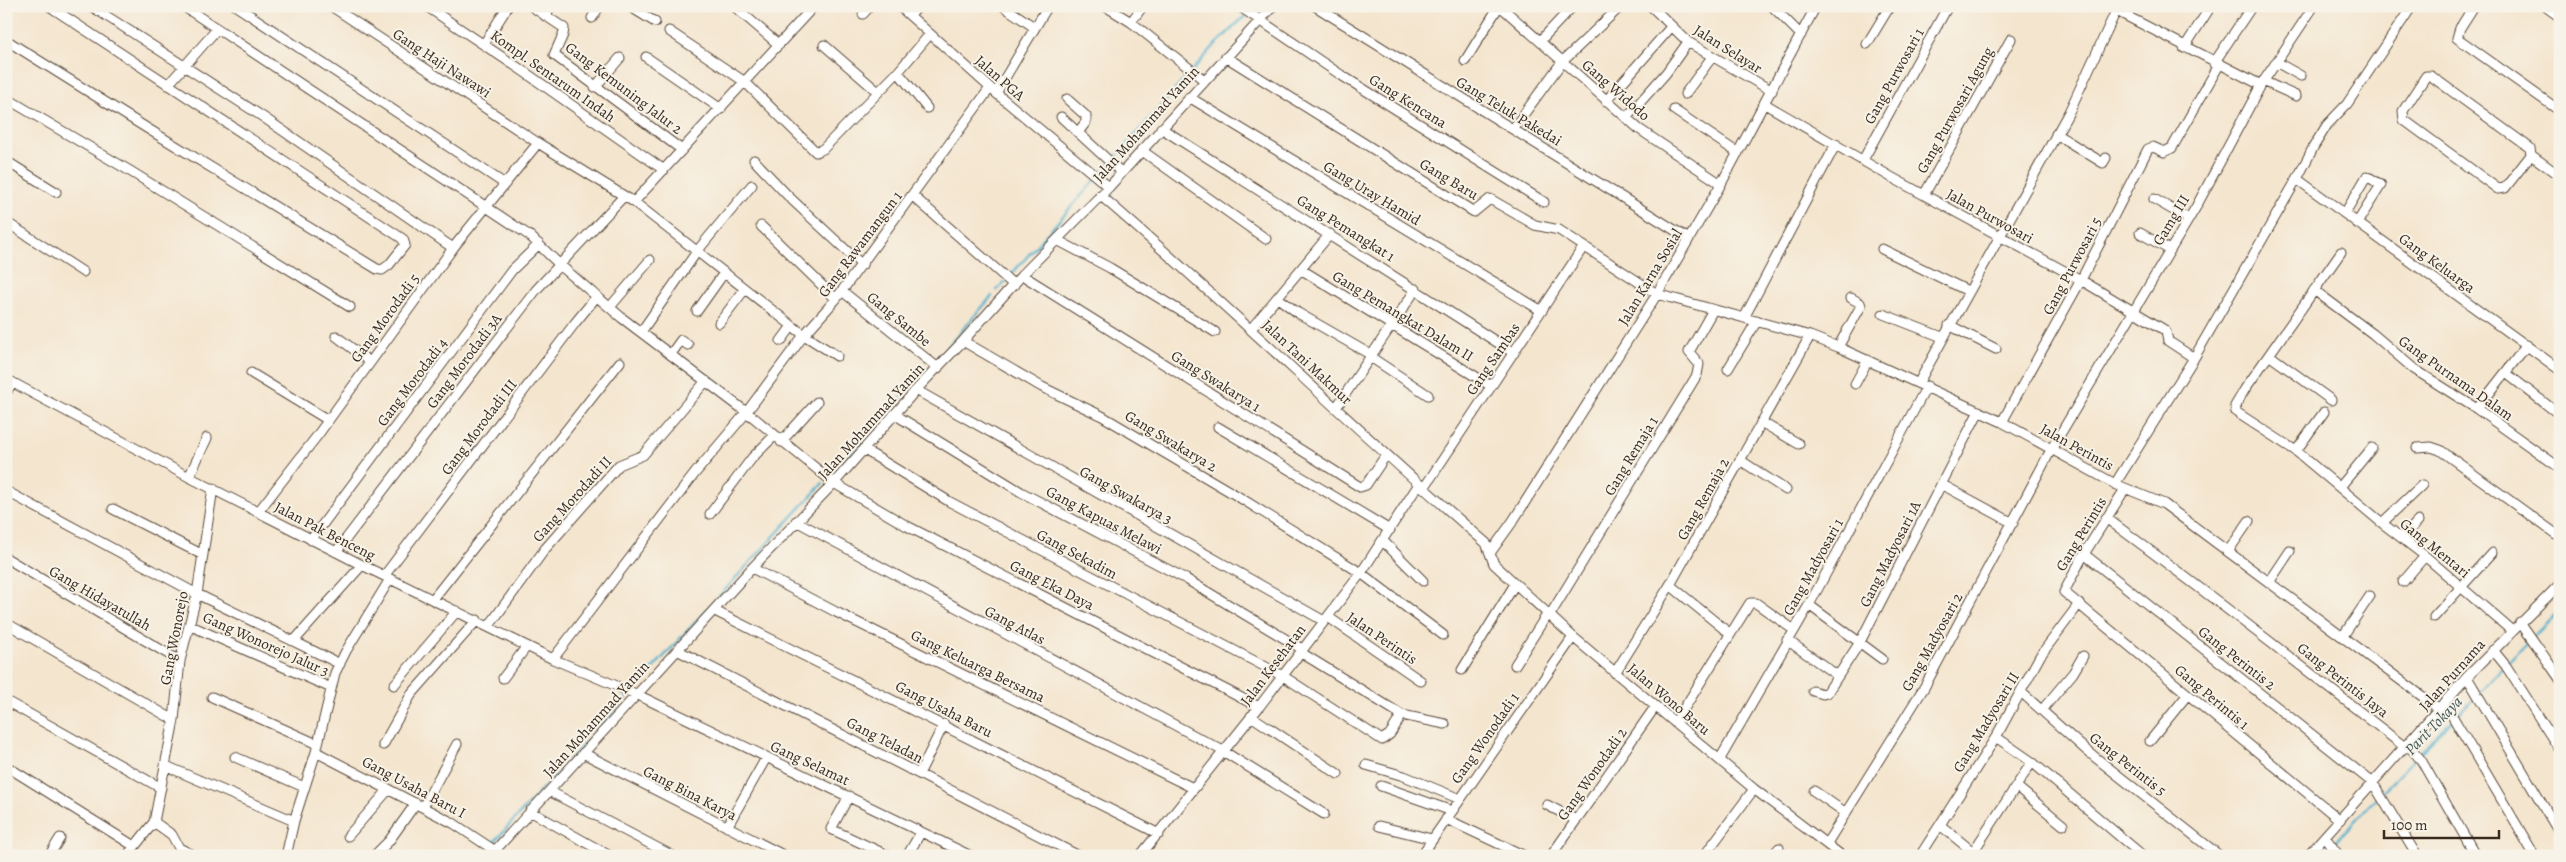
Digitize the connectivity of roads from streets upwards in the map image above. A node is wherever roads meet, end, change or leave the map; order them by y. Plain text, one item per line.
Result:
1 (48, 6) edge
2 (91, 6) edge
3 (183, 6) edge
4 (236, 6) edge
5 (331, 6) edge
6 (426, 6) edge
7 (508, 6) edge
8 (531, 6) edge
9 (551, 6) edge
10 (592, 6) edge
11 (629, 6) edge
12 (734, 6) edge
13 (870, 6) edge
14 (899, 6) edge
15 (918, 6) edge
16 (1003, 6) edge
17 (1048, 6) edge
18 (1104, 6) edge
19 (1143, 6) edge
20 (1239, 6) edge
21 (1272, 6) edge
22 (1316, 6) edge
23 (1500, 6) edge
24 (1573, 6) edge
25 (1621, 6) edge
26 (1651, 6) edge
27 (1772, 6) edge
28 (1816, 6) edge
29 (1890, 6) edge
30 (1948, 6) edge
31 (2107, 6) edge
32 (2211, 6) edge
33 (2252, 6) edge
34 (2314, 6) edge
35 (2412, 6) edge
36 (2474, 6) edge
37 (2545, 6) edge
38 (813, 7) edge
39 (2120, 10) edge
40 (863, 14) dead end
41 (544, 16) junction
42 (910, 16) junction
43 (2560, 17) edge
44 (592, 18) dead end
45 (1259, 21) junction
46 (655, 22) dead end
47 (1131, 22) junction
48 (1034, 26) junction
49 (1671, 27) junction
50 (217, 29) junction
51 (669, 30) dead end
52 (930, 34) junction
53 (1801, 35) junction
54 (6, 40) edge
55 (2011, 40) dead end
56 (1540, 41) junction
57 (1688, 42) junction
58 (484, 44) junction
59 (1867, 44) dead end
60 (778, 45) junction
61 (824, 45) dead end
62 (2184, 48) junction
63 (646, 57) dead end
64 (1226, 57) junction
65 (1712, 57) junction
66 (620, 58) dead end
67 (1465, 61) dead end
68 (1562, 62) junction
69 (2276, 62) junction
70 (2217, 64) junction
71 (183, 66) junction
72 (898, 72) junction
73 (2301, 76) dead end
74 (1204, 80) junction
75 (746, 82) junction
76 (2262, 83) junction
77 (168, 85) junction
78 (596, 87) junction
79 (993, 91) junction
80 (878, 92) junction
81 (1772, 92) junction
82 (1685, 94) dead end
83 (2296, 96) dead end
84 (1189, 97) junction
85 (6, 98) edge
86 (1067, 100) dead end
87 (1606, 101) junction
88 (1765, 104) junction
89 (927, 108) dead end
90 (721, 109) junction
91 (1674, 110) dead end
92 (2560, 111) edge
93 (1061, 117) dead end
94 (1626, 118) junction
95 (1161, 128) junction
96 (1513, 129) junction
97 (1079, 132) junction
98 (2056, 134) junction
99 (538, 143) junction
100 (1836, 144) junction
101 (682, 150) junction
102 (1141, 150) junction
103 (1738, 153) junction
104 (2531, 155) junction
105 (2106, 158) dead end
106 (754, 160) dead end
107 (1863, 160) junction
108 (6, 161) edge
109 (664, 170) junction
110 (1121, 172) junction
111 (2560, 176) edge
112 (2297, 179) junction
113 (505, 184) junction
114 (1721, 184) junction
115 (752, 185) dead end
116 (1108, 186) junction
117 (56, 192) dead end
118 (1100, 195) junction
119 (1924, 195) junction
120 (624, 196) junction
121 (913, 196) junction
122 (2154, 199) dead end
123 (634, 202) junction
124 (1544, 202) dead end
125 (486, 207) junction
126 (2345, 213) junction
127 (2189, 219) junction
128 (6, 222) edge
129 (2357, 222) junction
130 (761, 226) dead end
131 (2140, 233) dead end
132 (1330, 234) junction
133 (1999, 237) junction
134 (1266, 239) dead end
135 (1057, 240) junction
136 (1689, 240) junction
137 (539, 244) junction
138 (1584, 246) junction
139 (454, 248) junction
140 (1882, 249) dead end
141 (698, 250) junction
142 (2170, 250) junction
143 (2341, 252) dead end
144 (650, 260) dead end
145 (862, 264) junction
146 (561, 266) junction
147 (1302, 270) junction
148 (83, 272) dead end
149 (724, 273) junction
150 (1022, 275) junction
151 (2081, 280) junction
152 (1014, 285) junction
153 (745, 289) junction
154 (1416, 289) junction
155 (2314, 290) junction
156 (842, 291) junction
157 (1968, 291) junction
158 (1657, 294) junction
159 (597, 296) junction
160 (1278, 298) junction
161 (1851, 298) dead end
162 (836, 299) junction
163 (350, 307) dead end
164 (610, 307) junction
165 (697, 310) dead end
166 (1713, 310) junction
167 (1542, 311) junction
168 (2132, 312) junction
169 (1883, 314) dead end
170 (1744, 318) junction
171 (1757, 321) junction
172 (719, 323) dead end
173 (1949, 325) junction
174 (792, 326) junction
175 (1393, 326) junction
176 (1251, 330) junction
177 (641, 332) junction
178 (1215, 332) dead end
179 (804, 335) junction
180 (336, 336) dead end
181 (1810, 336) junction
182 (1942, 337) junction
183 (781, 341) dead end
184 (963, 341) junction
185 (688, 345) dead end
186 (2527, 345) junction
187 (1838, 347) junction
188 (1996, 349) dead end
189 (1514, 353) junction
190 (670, 354) junction
191 (2269, 355) junction
192 (837, 356) dead end
193 (1373, 357) junction
194 (2194, 358) junction
195 (1868, 360) junction
196 (370, 362) junction
197 (620, 362) dead end
198 (938, 368) junction
199 (1728, 369) dead end
200 (2560, 370) edge
201 (251, 373) dead end
202 (2506, 373) junction
203 (9, 381) edge
204 (706, 381) junction
205 (1855, 384) dead end
206 (1923, 384) junction
207 (1491, 386) junction
208 (916, 390) junction
209 (6, 393) edge
210 (1428, 395) dead end
211 (2331, 400) dead end
212 (817, 402) dead end
213 (1336, 408) junction
214 (2477, 409) junction
215 (1979, 411) junction
216 (2324, 412) dead end
217 (746, 413) junction
218 (894, 414) junction
219 (2560, 415) edge
220 (328, 420) junction
221 (1761, 422) junction
222 (2002, 422) junction
223 (1218, 427) dead end
224 (207, 438) dead end
225 (778, 439) junction
226 (1799, 444) dead end
227 (2052, 448) junction
228 (2372, 448) dead end
229 (2417, 448) dead end
230 (863, 449) junction
231 (2296, 451) junction
232 (1386, 455) junction
233 (1740, 460) junction
234 (2560, 468) edge
235 (188, 477) junction
236 (834, 483) junction
237 (1941, 484) junction
238 (2115, 484) junction
239 (2422, 485) dead end
240 (1422, 486) junction
241 (2340, 487) junction
242 (213, 488) junction
243 (2125, 489) junction
244 (1786, 490) dead end
245 (6, 491) edge
246 (113, 509) dead end
247 (258, 512) junction
248 (710, 514) dead end
249 (2106, 518) junction
250 (2249, 521) dead end
251 (2418, 521) dead end
252 (796, 522) junction
253 (2013, 523) junction
254 (2382, 523) junction
255 (1390, 530) junction
256 (2560, 537) edge
257 (2402, 538) junction
258 (311, 540) junction
259 (1383, 541) junction
260 (2229, 550) junction
261 (2290, 551) dead end
262 (336, 552) junction
263 (1490, 553) junction
264 (2492, 553) dead end
265 (2084, 554) junction
266 (202, 556) junction
267 (2425, 556) junction
268 (6, 558) edge
269 (362, 565) junction
270 (752, 568) junction
271 (1361, 573) junction
272 (387, 577) junction
273 (1424, 581) dead end
274 (2270, 581) junction
275 (2403, 582) dead end
276 (1515, 584) junction
277 (2560, 584) edge
278 (1670, 585) junction
279 (2460, 587) junction
280 (197, 594) junction
281 (2068, 594) joint
282 (2370, 596) dead end
283 (433, 599) junction
284 (2079, 604) junction
285 (1809, 605) junction
286 (457, 611) junction
287 (715, 611) junction
288 (1549, 614) junction
289 (2434, 617) dead end
290 (1326, 619) junction
291 (477, 620) junction
292 (6, 623) edge
293 (189, 625) junction
294 (2522, 625) junction
295 (489, 626) junction
296 (1794, 630) junction
297 (2512, 631) junction
298 (1729, 633) junction
299 (1444, 635) dead end
300 (2343, 636) junction
301 (1573, 637) junction
302 (1787, 640) junction
303 (294, 641) junction
304 (1860, 642) junction
305 (527, 646) junction
306 (677, 650) junction
307 (1301, 651) junction
308 (2495, 653) junction
309 (2083, 656) dead end
310 (553, 659) junction
311 (1882, 659) dead end
312 (180, 661) junction
313 (340, 664) junction
314 (1515, 665) dead end
315 (1462, 670) dead end
316 (1615, 672) junction
317 (1283, 676) junction
318 (1838, 676) junction
319 (503, 678) dead end
320 (2560, 679) edge
321 (1421, 681) dead end
322 (2470, 681) junction
323 (394, 685) dead end
324 (331, 688) junction
325 (1813, 690) dead end
326 (2021, 692) junction
327 (2188, 694) junction
328 (638, 695) junction
329 (212, 697) dead end
330 (6, 701) edge
331 (1259, 707) junction
332 (1655, 707) junction
333 (2444, 707) junction
334 (2042, 710) junction
335 (1402, 715) junction
336 (1251, 716) junction
337 (174, 720) junction
338 (1675, 723) junction
339 (944, 724) junction
340 (1445, 724) dead end
341 (1996, 737) junction
342 (2150, 741) dead end
343 (457, 744) dead end
344 (383, 745) dead end
345 (317, 748) junction
346 (2409, 748) junction
347 (2560, 750) edge
348 (1223, 751) junction
349 (584, 753) junction
350 (235, 757) dead end
351 (766, 758) junction
352 (1720, 759) junction
353 (2032, 762) junction
354 (1366, 765) dead end
355 (6, 766) edge
356 (166, 766) junction
357 (919, 774) junction
358 (1338, 774) dead end
359 (1381, 786) dead end
360 (2375, 786) junction
361 (304, 787) junction
362 (2017, 787) junction
363 (161, 788) junction
364 (1193, 788) junction
365 (389, 789) junction
366 (1754, 789) junction
367 (549, 791) junction
368 (1814, 791) dead end
369 (849, 796) junction
370 (1460, 799) junction
371 (420, 805) junction
372 (1547, 805) dead end
373 (530, 811) junction
374 (1846, 813) junction
375 (1324, 814) dead end
376 (1449, 815) junction
377 (1576, 820) junction
378 (2340, 820) junction
379 (294, 821) junction
380 (154, 822) junction
381 (1940, 825) junction
382 (2063, 825) dead end
383 (1379, 826) dead end
384 (727, 827) junction
385 (921, 832) junction
386 (1159, 834) junction
387 (2560, 834) edge
388 (348, 836) dead end
389 (60, 838) dead end
390 (2327, 839) junction
391 (1432, 840) junction
392 (1827, 843) junction
393 (134, 846) junction
394 (1779, 848) dead end
395 (1553, 853) edge
396 (496, 854) edge
397 (1976, 854) edge
398 (49, 856) edge
399 (127, 856) edge
400 (194, 856) edge
401 (286, 856) edge
402 (374, 856) edge
403 (610, 856) edge
404 (673, 856) edge
405 (785, 856) edge
406 (889, 856) edge
407 (908, 856) edge
408 (971, 856) edge
409 (1079, 856) edge
410 (1141, 856) edge
411 (1421, 856) edge
412 (1525, 856) edge
413 (1563, 856) edge
414 (1704, 856) edge
415 (1772, 856) edge
416 (1842, 856) edge
417 (1920, 856) edge
418 (2143, 856) edge
419 (2220, 856) edge
420 (2308, 856) edge
421 (2339, 856) edge
422 (2417, 856) edge
423 (2476, 856) edge
424 (2535, 856) edge

1 - 77 street
2 - 71 street
3 - 50 street, Gang Eka Daya
4 - 113 street
5 - 99 street, Gang Haji Nawawi
6 - 58 street, Kompl. Sentarum Indah
7 - 58 street
8 - 41 street, Gang Kemuning Jalur 2
9 - 41 street
10 - 44 street
11 - 46 street
12 - 60 street
13 - 40 street
14 - 42 street, Jalan PGA
15 - 42 street
16 - 48 street
17 - 48 street, Gang Rawamangun 1
18 - 47 street
19 - 47 street
20 - 45 street, Gang Kencana
21 - 45 street, Jalan Mohammad Yamin
22 - 96 street, Gang Teluk Pakedai
23 - 56 street, Gang Widodo
23 - 67 street
24 - 56 street
25 - 68 street
26 - 49 street, Jalan Selayar
27 - 53 street
28 - 53 street, Jalan Karna Sosial
29 - 59 street
30 - 107 street, Gang Purwosari 1
31 - 39 street
32 - 62 street
33 - 70 street
34 - 69 street, Gamg III
35 - 112 street
36 - 92 street
37 - 43 street
38 - 60 street
39 - 62 street
39 - 98 street, Gang Madyosari 1
41 - 78 street, Gang Kemuning Jalur 2
42 - 52 street, Jalan PGA
45 - 64 street, Jalan Mohammad Yamin
45 - 124 street, Gang Kencana
47 - 74 street
48 - 79 street, Gang Rawamangun 1
49 - 57 street, Jalan Selayar
49 - 87 street
50 - 71 street
50 - 125 street, Gang Eka Daya
51 - 75 street
52 - 72 street
52 - 79 street, Jalan PGA
53 - 81 street, Jalan Karna Sosial
54 - 77 street
55 - 119 street, Gang Purwosari Agung
56 - 68 street, Gang Widodo
57 - 65 street, Jalan Selayar
57 - 94 street
58 - 109 street, Kompl. Sentarum Indah
60 - 75 street
61 - 80 street
62 - 70 street
63 - 90 street
64 - 74 street, Jalan Mohammad Yamin
64 - 138 street, Gang Baru
65 - 81 street, Jalan Selayar
65 - 82 street
66 - 78 street
68 - 87 street, Gang Widodo
68 - 96 street
69 - 73 street
69 - 76 street, Gamg III
70 - 76 street
70 - 151 street, Gang Purwosari 5
71 - 77 street
71 - 139 street
72 - 80 street
72 - 89 street
74 - 84 street, Jalan Mohammad Yamin
75 - 80 street
75 - 90 street
76 - 83 street
76 - 127 street, Gamg III
78 - 101 street, Gang Kemuning Jalur 2
79 - 116 street, Jalan PGA
79 - 121 street, Gang Rawamangun 1
81 - 88 street, Jalan Karna Sosial
84 - 95 street, Jalan Mohammad Yamin
84 - 167 street, Gang Uray Hamid
85 - 163 street
86 - 97 street
87 - 94 street, Gang Widodo
88 - 100 street, Jalan Purwosari
88 - 103 street, Jalan Karna Sosial
90 - 101 street
91 - 103 street
93 - 97 street
94 - 114 street, Gang Widodo
95 - 102 street, Jalan Mohammad Yamin
95 - 132 street, Gang Pemangkat 1
96 - 136 street, Gang Teluk Pakedai
97 - 110 street
98 - 105 street
98 - 133 street, Gang Madyosari 1
99 - 113 street, Gang Morodadi 5
99 - 120 street, Gang Haji Nawawi
100 - 107 street, Jalan Purwosari
100 - 170 street
101 - 109 street
102 - 110 street, Jalan Mohammad Yamin
102 - 134 street
103 - 114 street, Jalan Karna Sosial
104 - 104 street
104 - 111 street
106 - 145 street
107 - 119 street, Jalan Purwosari
108 - 117 street
109 - 123 street
110 - 116 street, Jalan Mohammad Yamin
112 - 126 street, Gang Keluarga
112 - 194 street
113 - 125 street, Gang Morodadi 5
114 - 136 street, Jalan Karna Sosial
115 - 141 street
116 - 118 street, Jalan Mohammad Yamin
118 - 135 street, Jalan Mohammad Yamin
118 - 176 street, Jalan Tani Makmur
119 - 133 street, Jalan Purwosari
120 - 123 street, Gang Haji Nawawi
120 - 146 street, Gang Morodadi 3A
121 - 145 street, Gang Rawamangun 1
121 - 152 street
122 - 127 street
123 - 141 street, Gang Haji Nawawi
125 - 137 street, Gang Eka Daya
125 - 139 street, Gang Morodadi 5
126 - 129 street, Gang Keluarga
126 - 129 street
127 - 142 street, Gamg III
128 - 148 street
129 - 186 street, Gang Keluarga
130 - 162 street
131 - 142 street
132 - 147 street
132 - 154 street, Gang Pemangkat 1
133 - 151 street, Jalan Purwosari
133 - 157 street, Gang Madyosari 1
135 - 150 street, Jalan Mohammad Yamin
135 - 178 street
136 - 158 street, Jalan Karna Sosial
137 - 146 street, Gang Eka Daya
137 - 258 street, Gang Morodadi 4
138 - 158 street, Gang Baru
138 - 167 street, Gang Sambas
139 - 196 street, Gang Morodadi 5
140 - 157 street
141 - 149 street, Gang Haji Nawawi
141 - 177 street
142 - 168 street, Gamg III
143 - 155 street
144 - 164 street
145 - 156 street, Gang Rawamangun 1
146 - 159 street, Gang Eka Daya
146 - 262 street, Gang Morodadi 3A
147 - 160 street
147 - 175 street, Gang Pemangkat Dalam II
149 - 153 street, Gang Haji Nawawi
149 - 165 street
150 - 152 street, Jalan Mohammad Yamin
150 - 232 street, Gang Swakarya 1
151 - 168 street, Jalan Purwosari
151 - 222 street, Gang Purwosari 5
152 - 184 street, Jalan Mohammad Yamin
153 - 172 street
153 - 174 street, Gang Haji Nawawi
154 - 175 street
154 - 189 street, Gang Pemangkat 1
155 - 191 street
155 - 214 street, Gang Purnama Dalam
156 - 162 street, Gang Rawamangun 1
156 - 198 street, Gang Sambe
157 - 173 street, Gang Madyosari 1
158 - 166 street, Jalan Perintis
158 - 263 street, Jalan Karna Sosial
159 - 164 street, Gang Eka Daya
159 - 272 street, Gang Morodadi III
160 - 176 street
160 - 193 street
161 - 187 street
162 - 179 street, Gang Rawamangun 1
164 - 177 street, Gang Eka Daya
166 - 170 street, Jalan Perintis
166 - 288 street, Gang Remaja 1
167 - 189 street, Gang Sambas
168 - 194 street, Jalan Purwosari
168 - 227 street, Gamg III
169 - 182 street
170 - 171 street, Jalan Perintis
171 - 181 street, Jalan Perintis
171 - 199 street
173 - 182 street, Gang Madyosari 1
173 - 188 street
174 - 179 street, Gang Haji Nawawi
174 - 183 street
175 - 193 street
175 - 207 street, Gang Pemangkat Dalam II
176 - 213 street, Jalan Tani Makmur
177 - 190 street, Gang Eka Daya
179 - 192 street, Gang Haji Nawawi
179 - 217 street, Gang Rawamangun 1
180 - 196 street
181 - 187 street, Jalan Perintis
181 - 221 street, Gang Remaja 2
182 - 206 street, Gang Madyosari 1
184 - 198 street, Jalan Mohammad Yamin
184 - 271 street, Gang Swakarya 2
185 - 190 street
186 - 200 street, Gang Keluarga
186 - 202 street
187 - 195 street, Jalan Perintis
189 - 207 street, Gang Sambas
190 - 204 street, Gang Eka Daya
191 - 211 street
191 - 231 street, Gang Mentari
193 - 210 street
193 - 213 street
194 - 238 street
195 - 205 street
195 - 206 street, Jalan Perintis
196 - 220 street, Gang Morodadi 5
197 - 283 street
198 - 208 street, Jalan Mohammad Yamin
201 - 220 street
202 - 214 street
202 - 219 street
203 - 209 street
203 - 235 street, Jalan Pak Benceng
204 - 217 street, Gang Eka Daya
204 - 295 street, Gang Morodadi II
206 - 215 street, Jalan Perintis
206 - 285 street, Gang Madyosari 1
207 - 240 street, Gang Sambas
208 - 218 street, Jalan Mohammad Yamin
208 - 290 street, Gang Swakarya 3
212 - 225 street
213 - 232 street, Jalan Tani Makmur
214 - 234 street, Gang Purnama Dalam
215 - 222 street, Jalan Perintis
215 - 237 street, Gang Madyosari 1A
216 - 231 street
217 - 225 street, Gang Eka Daya
217 - 310 street, Gang Rawamangun 1
218 - 230 street, Jalan Mohammad Yamin
218 - 307 street, Gang Kapuas Melawi
220 - 247 street, Gang Morodadi 5
221 - 226 street
221 - 233 street, Gang Remaja 2
222 - 227 street, Jalan Perintis
223 - 255 street
224 - 235 street
225 - 236 street, Gang Eka Daya
225 - 248 street
227 - 238 street, Jalan Perintis
227 - 253 street, Gang Madyosari 2
228 - 241 street
229 - 256 street
230 - 236 street, Jalan Mohammad Yamin
230 - 317 street, Gang Sekadim
231 - 241 street, Gang Mentari
232 - 240 street, Jalan Tani Makmur
233 - 244 street
233 - 278 street, Gang Remaja 2
235 - 242 street, Jalan Pak Benceng
236 - 252 street, Jalan Mohammad Yamin
236 - 331 street, Gang Eka Daya
237 - 253 street
237 - 304 street, Gang Madyosari 1A
238 - 243 street, Jalan Perintis
239 - 254 street
240 - 255 street, Jalan Kesehatan
240 - 263 street, Jalan Tani Makmur
241 - 254 street, Gang Mentari
242 - 247 street, Jalan Pak Benceng
242 - 266 street, Gang Wonorejo
243 - 249 street, Gang Perintis
243 - 260 street, Jalan Perintis
245 - 280 street
246 - 266 street
247 - 258 street, Jalan Pak Benceng
249 - 265 street, Gang Perintis
249 - 346 street, Gang Perintis Jaya
250 - 260 street
251 - 257 street
252 - 270 street, Jalan Mohammad Yamin
252 - 348 street, Gang Atlas
253 - 374 street, Gang Madyosari 2
254 - 257 street, Gang Mentari
255 - 259 street, Jalan Kesehatan
257 - 267 street, Gang Mentari
258 - 262 street, Jalan Pak Benceng
259 - 271 street, Jalan Kesehatan
259 - 273 street
260 - 274 street, Jalan Perintis
261 - 274 street
262 - 269 street, Jalan Pak Benceng
263 - 276 street, Jalan Wono Baru
264 - 279 street
265 - 281 street, Gang Perintis
265 - 360 street, Gang Perintis 2
266 - 280 street, Gang Wonorejo
267 - 275 street
267 - 279 street, Gang Mentari
268 - 312 street, Gang Hidayatullah
269 - 272 street, Jalan Pak Benceng
269 - 303 street
270 - 287 street, Jalan Mohammad Yamin
270 - 364 street, Gang Keluarga Bersama
271 - 290 street, Jalan Kesehatan
271 - 299 street, Gang Swakarya 2
272 - 283 street, Jalan Pak Benceng
272 - 313 street, Gang Morodadi III
274 - 300 street, Jalan Perintis
276 - 288 street, Jalan Wono Baru
276 - 315 street
277 - 294 street, Jalan Purnama
278 - 298 street
278 - 316 street, Gang Remaja 2
279 - 289 street
279 - 297 street, Gang Mentari
280 - 293 street, Gang Wonorejo
280 - 303 street
281 - 284 street, Gang Perintis 1
282 - 300 street
283 - 286 street, Jalan Pak Benceng
284 - 326 street, Gang Madyosari II
284 - 327 street, Gang Perintis 1
285 - 296 street, Gang Madyosari 1
285 - 304 street
286 - 291 street, Jalan Pak Benceng
286 - 323 street
287 - 306 street, Jalan Mohammad Yamin
287 - 339 street, Gang Usaha Baru
288 - 301 street, Jalan Wono Baru
288 - 314 street
290 - 307 street, Jalan Kesehatan
290 - 321 street, Jalan Perintis
291 - 295 street, Jalan Pak Benceng
291 - 344 street
292 - 337 street
293 - 312 street, Gang Wonorejo
293 - 324 street, Gang Wonorejo Jalur 3
294 - 297 street, Jalan Purnama
294 - 320 street
295 - 305 street, Jalan Pak Benceng
296 - 298 street
296 - 302 street, Gang Madyosari 1
297 - 308 street, Jalan Purnama
298 - 338 street
300 - 333 street, Jalan Perintis
301 - 316 street, Jalan Wono Baru
301 - 370 street, Gang Wonodadi 1
302 - 318 street
302 - 352 street, Gang Madyosari 1
303 - 313 street
304 - 311 street
304 - 318 street, Gang Madyosari 1A
305 - 310 street, Jalan Pak Benceng
305 - 319 street
306 - 328 street, Jalan Mohammad Yamin
306 - 357 street, Gang Teladan
307 - 317 street, Jalan Kesehatan
307 - 335 street, Gang Kapuas Melawi
308 - 322 street, Jalan Purnama
308 - 347 street
309 - 334 street
310 - 328 street, Jalan Pak Benceng
312 - 337 street, Gang Wonorejo
313 - 324 street, Gang Morodadi III
316 - 332 street, Jalan Wono Baru
317 - 331 street, Jalan Kesehatan
317 - 335 street, Gang Sekadim
318 - 325 street, Gang Madyosari 1A
322 - 333 street, Jalan Purnama
322 - 387 street
324 - 345 street, Gang Morodadi III
326 - 334 street, Gang Perintis 5
326 - 341 street, Gang Madyosari II
327 - 342 street
327 - 378 street, Gang Perintis 1
328 - 349 street, Jalan Mohammad Yamin
328 - 351 street, Gang Selamat
329 - 345 street, Gang Usaha Baru I
330 - 363 street
331 - 336 street, Jalan Kesehatan
332 - 338 street, Jalan Wono Baru
332 - 377 street, Gang Wonodadi 2
333 - 346 street, Jalan Purnama
333 - 424 street
334 - 419 street, Gang Perintis 5
335 - 340 street, Gang Kapuas Melawi
336 - 348 street, Jalan Kesehatan
336 - 358 street
337 - 356 street, Gang Wonorejo
338 - 352 street, Jalan Wono Baru
339 - 357 street
339 - 386 street, Gang Usaha Baru
341 - 353 street
341 - 381 street, Gang Madyosari II
343 - 371 street
345 - 361 street, Gang Morodadi III
345 - 365 street, Gang Usaha Baru I
346 - 360 street, Jalan Purnama
346 - 423 street, Gang Perintis Jaya
348 - 364 street, Jalan Kesehatan
348 - 375 street, Gang Atlas
349 - 367 street, Jalan Mohammad Yamin
349 - 384 street, Gang Bina Karya
350 - 361 street
351 - 369 street, Gang Selamat
351 - 384 street
352 - 366 street, Jalan Wono Baru
353 - 362 street
353 - 418 street
354 - 370 street
355 - 393 street
356 - 363 street, Gang Wonorejo
356 - 379 street
357 - 409 street, Gang Teladan
359 - 376 street
360 - 378 street, Jalan Purnama
360 - 422 street, Gang Perintis 2
361 - 379 street, Gang Morodadi III
362 - 382 street
362 - 397 street
363 - 380 street, Gang Wonorejo
364 - 386 street, Jalan Kesehatan
365 - 371 street, Gang Usaha Baru I
365 - 388 street
366 - 392 street, Jalan Wono Baru
366 - 414 street
367 - 373 street, Jalan Mohammad Yamin
367 - 404 street
368 - 374 street
369 - 385 street, Gang Selamat
369 - 406 street
370 - 376 street, Gang Wonodadi 1
371 - 396 street, Gang Usaha Baru I
371 - 402 street
372 - 377 street
373 - 396 street, Jalan Mohammad Yamin
373 - 403 street
374 - 392 street, Gang Madyosari 2
376 - 391 street, Gang Wonodadi 1
376 - 412 street
377 - 395 street, Gang Wonodadi 2
378 - 390 street, Jalan Purnama
379 - 401 street, Gang Morodadi III
380 - 393 street
380 - 400 street
381 - 397 street
381 - 417 street, Gang Madyosari II
383 - 391 street
384 - 405 street, Gang Bina Karya
385 - 407 street
385 - 408 street, Gang Selamat
386 - 410 street, Jalan Kesehatan
389 - 398 street
390 - 420 street, Jalan Purnama
390 - 421 street
391 - 411 street, Gang Wonodadi 1
392 - 416 street, Jalan Wono Baru
393 - 399 street
394 - 415 street
395 - 413 street

